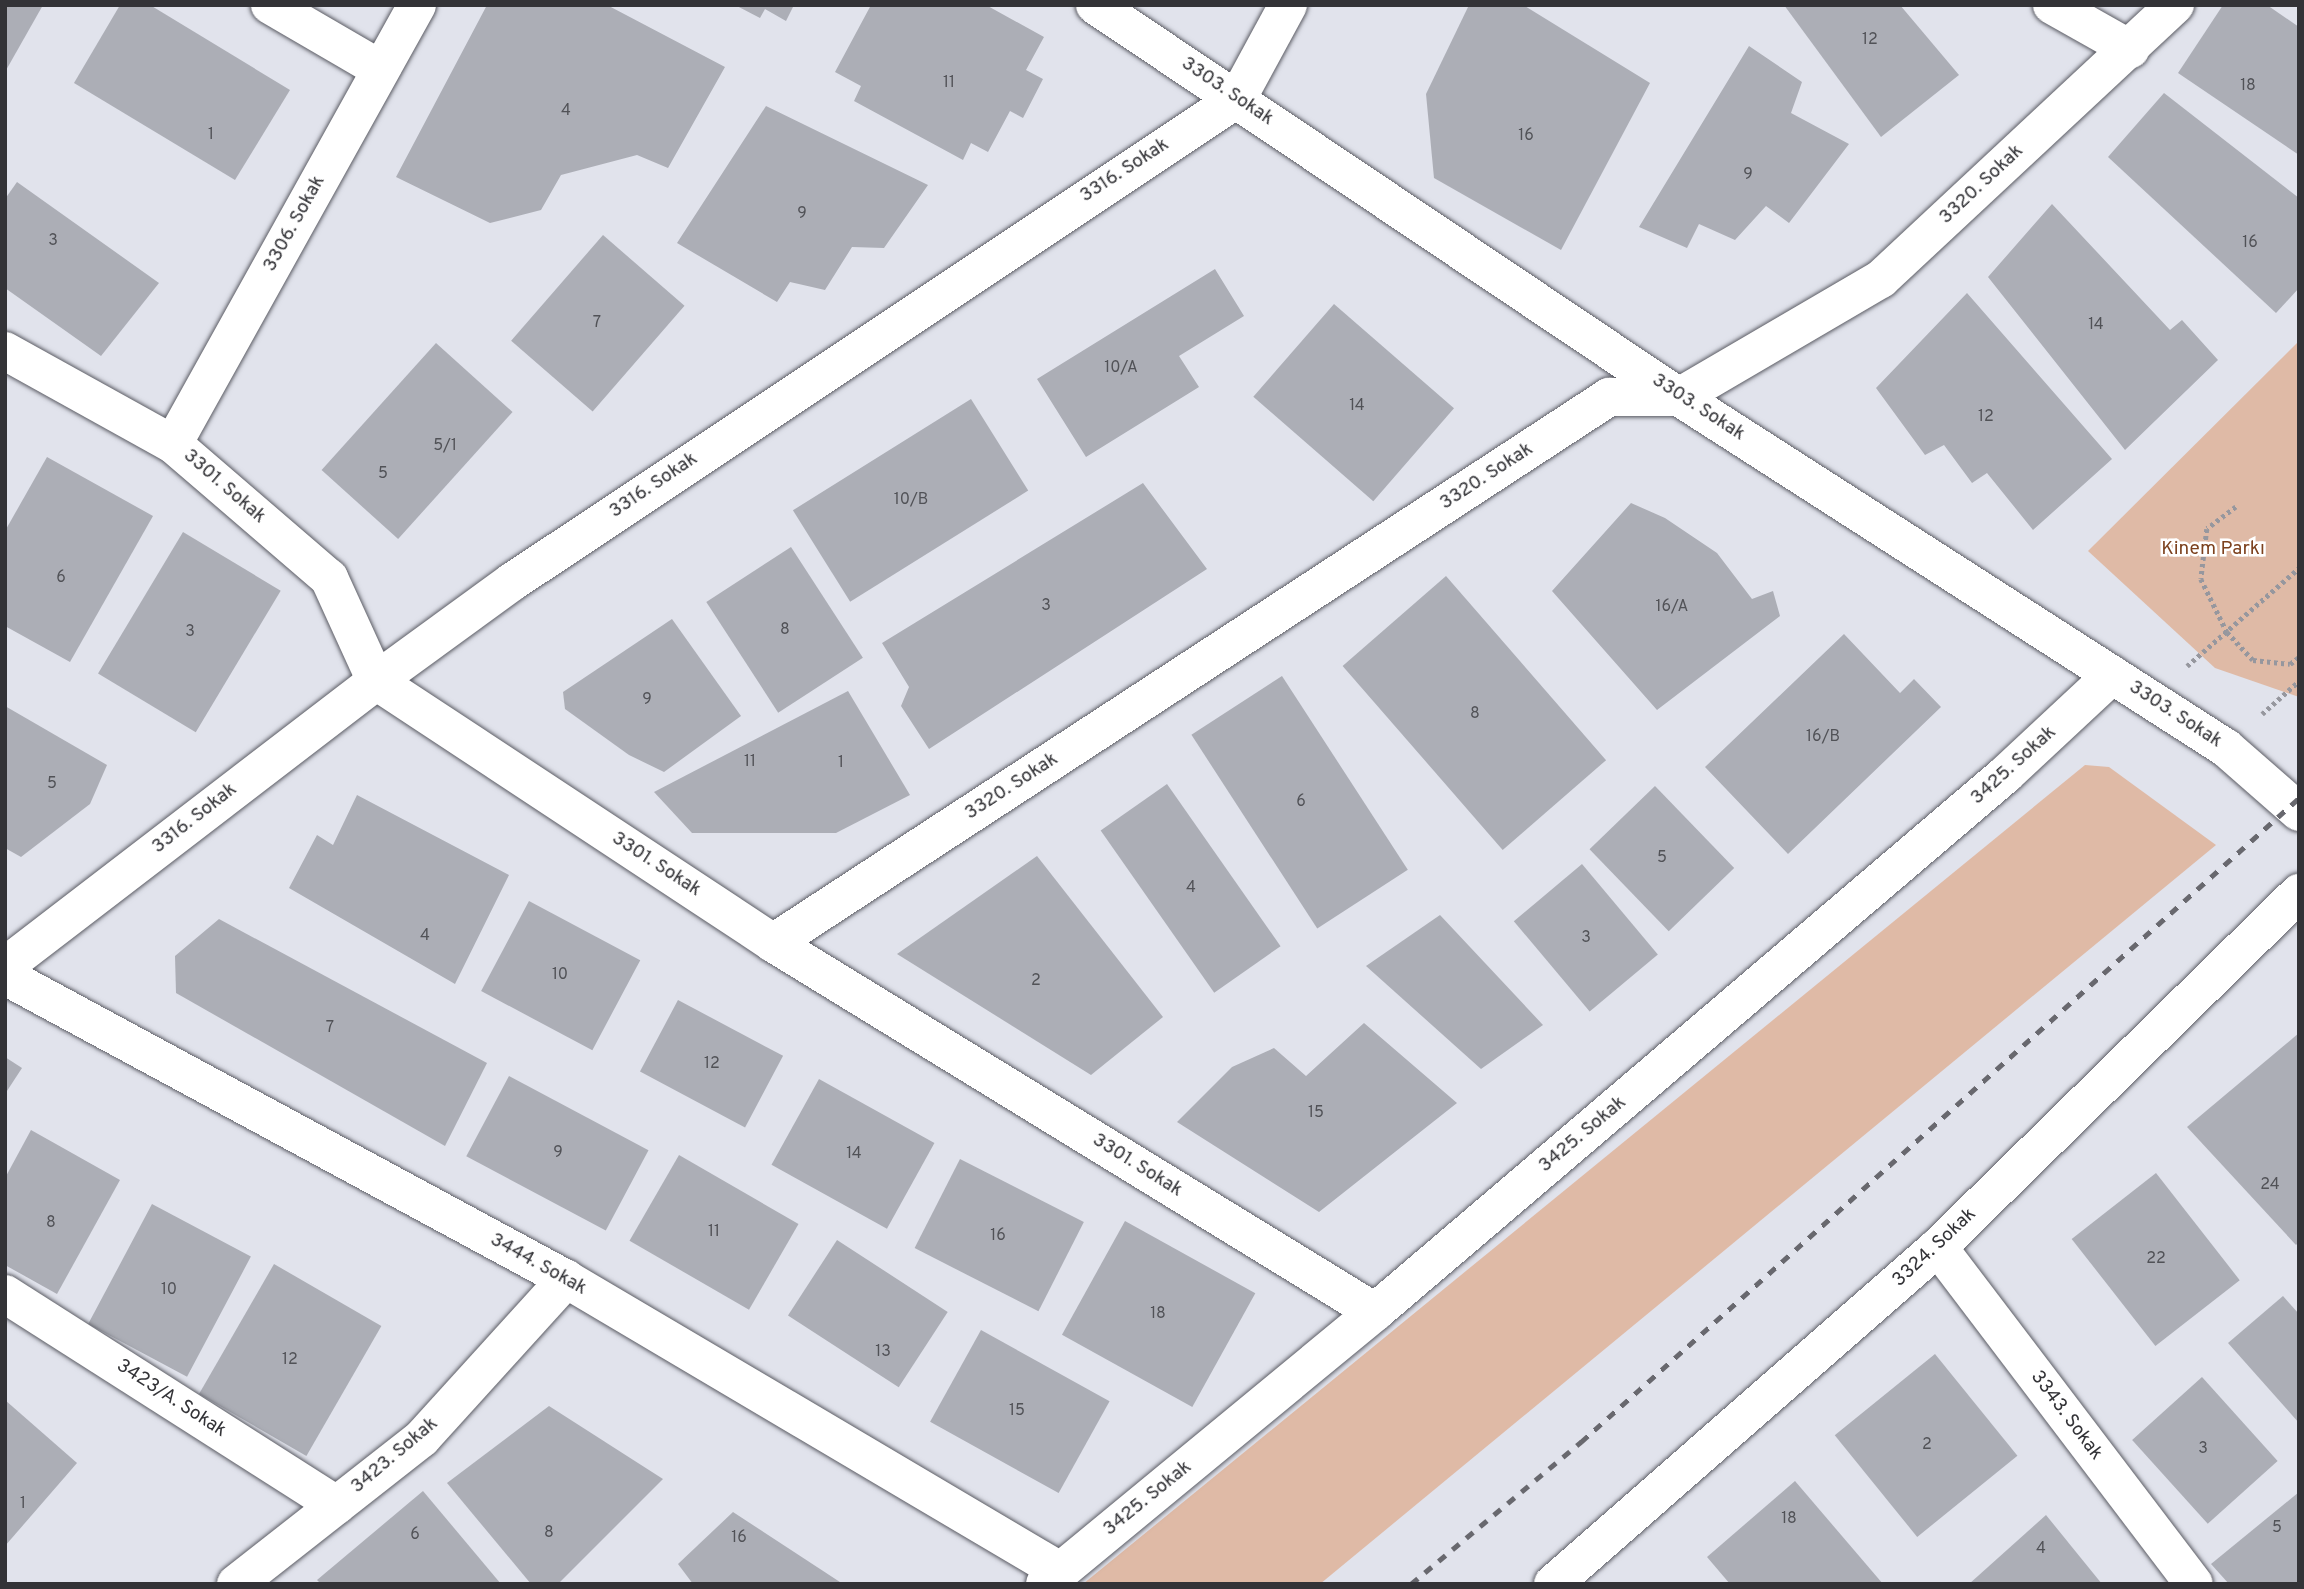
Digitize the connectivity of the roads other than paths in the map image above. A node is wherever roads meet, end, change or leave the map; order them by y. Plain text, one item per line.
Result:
1 (270, 5) edge
2 (417, 5) edge
3 (1094, 5) edge
4 (1288, 5) edge
5 (2052, 5) edge
6 (2175, 5) edge
7 (2130, 49) junction
8 (380, 69) junction
9 (1237, 99) junction
10 (5, 351) edge
11 (1679, 397) junction
12 (173, 444) junction
13 (2112, 675) junction
14 (376, 681) junction
15 (2299, 812) edge
16 (2299, 893) edge
17 (773, 943) junction
18 (5, 966) edge
19 (5, 976) edge
20 (1938, 1247) junction
21 (566, 1279) junction
22 (5, 1294) edge
23 (1375, 1312) junction
24 (336, 1505) junction
25 (1053, 1577) edge
26 (236, 1584) edge
27 (1553, 1584) edge
28 (2194, 1584) edge

1 - 8 street
2 - 8 street, 3306. Sokak
3 - 9 street, 3303. Sokak
4 - 9 street, 3316. Sokak
5 - 7 street
6 - 7 street, 3320. Sokak
7 - 11 street, 3320. Sokak
8 - 12 street, 3306. Sokak
9 - 11 street, 3303. Sokak
9 - 14 street, 3316. Sokak
10 - 12 street, 3301. Sokak
11 - 13 street, 3303. Sokak
11 - 17 street, 3320. Sokak
12 - 14 street, 3301. Sokak
13 - 15 street, 3303. Sokak
13 - 23 street, 3425. Sokak
14 - 17 street, 3301. Sokak
14 - 18 street, 3316. Sokak
16 - 20 street, 3324. Sokak
17 - 23 street, 3301. Sokak
19 - 21 street, 3444. Sokak
20 - 27 street, 3324. Sokak
20 - 28 street, 3343. Sokak
21 - 24 street, 3423. Sokak
21 - 25 street, 3444. Sokak
22 - 24 street, 3423/A. Sokak
23 - 25 street, 3425. Sokak
24 - 26 street, 3423. Sokak

